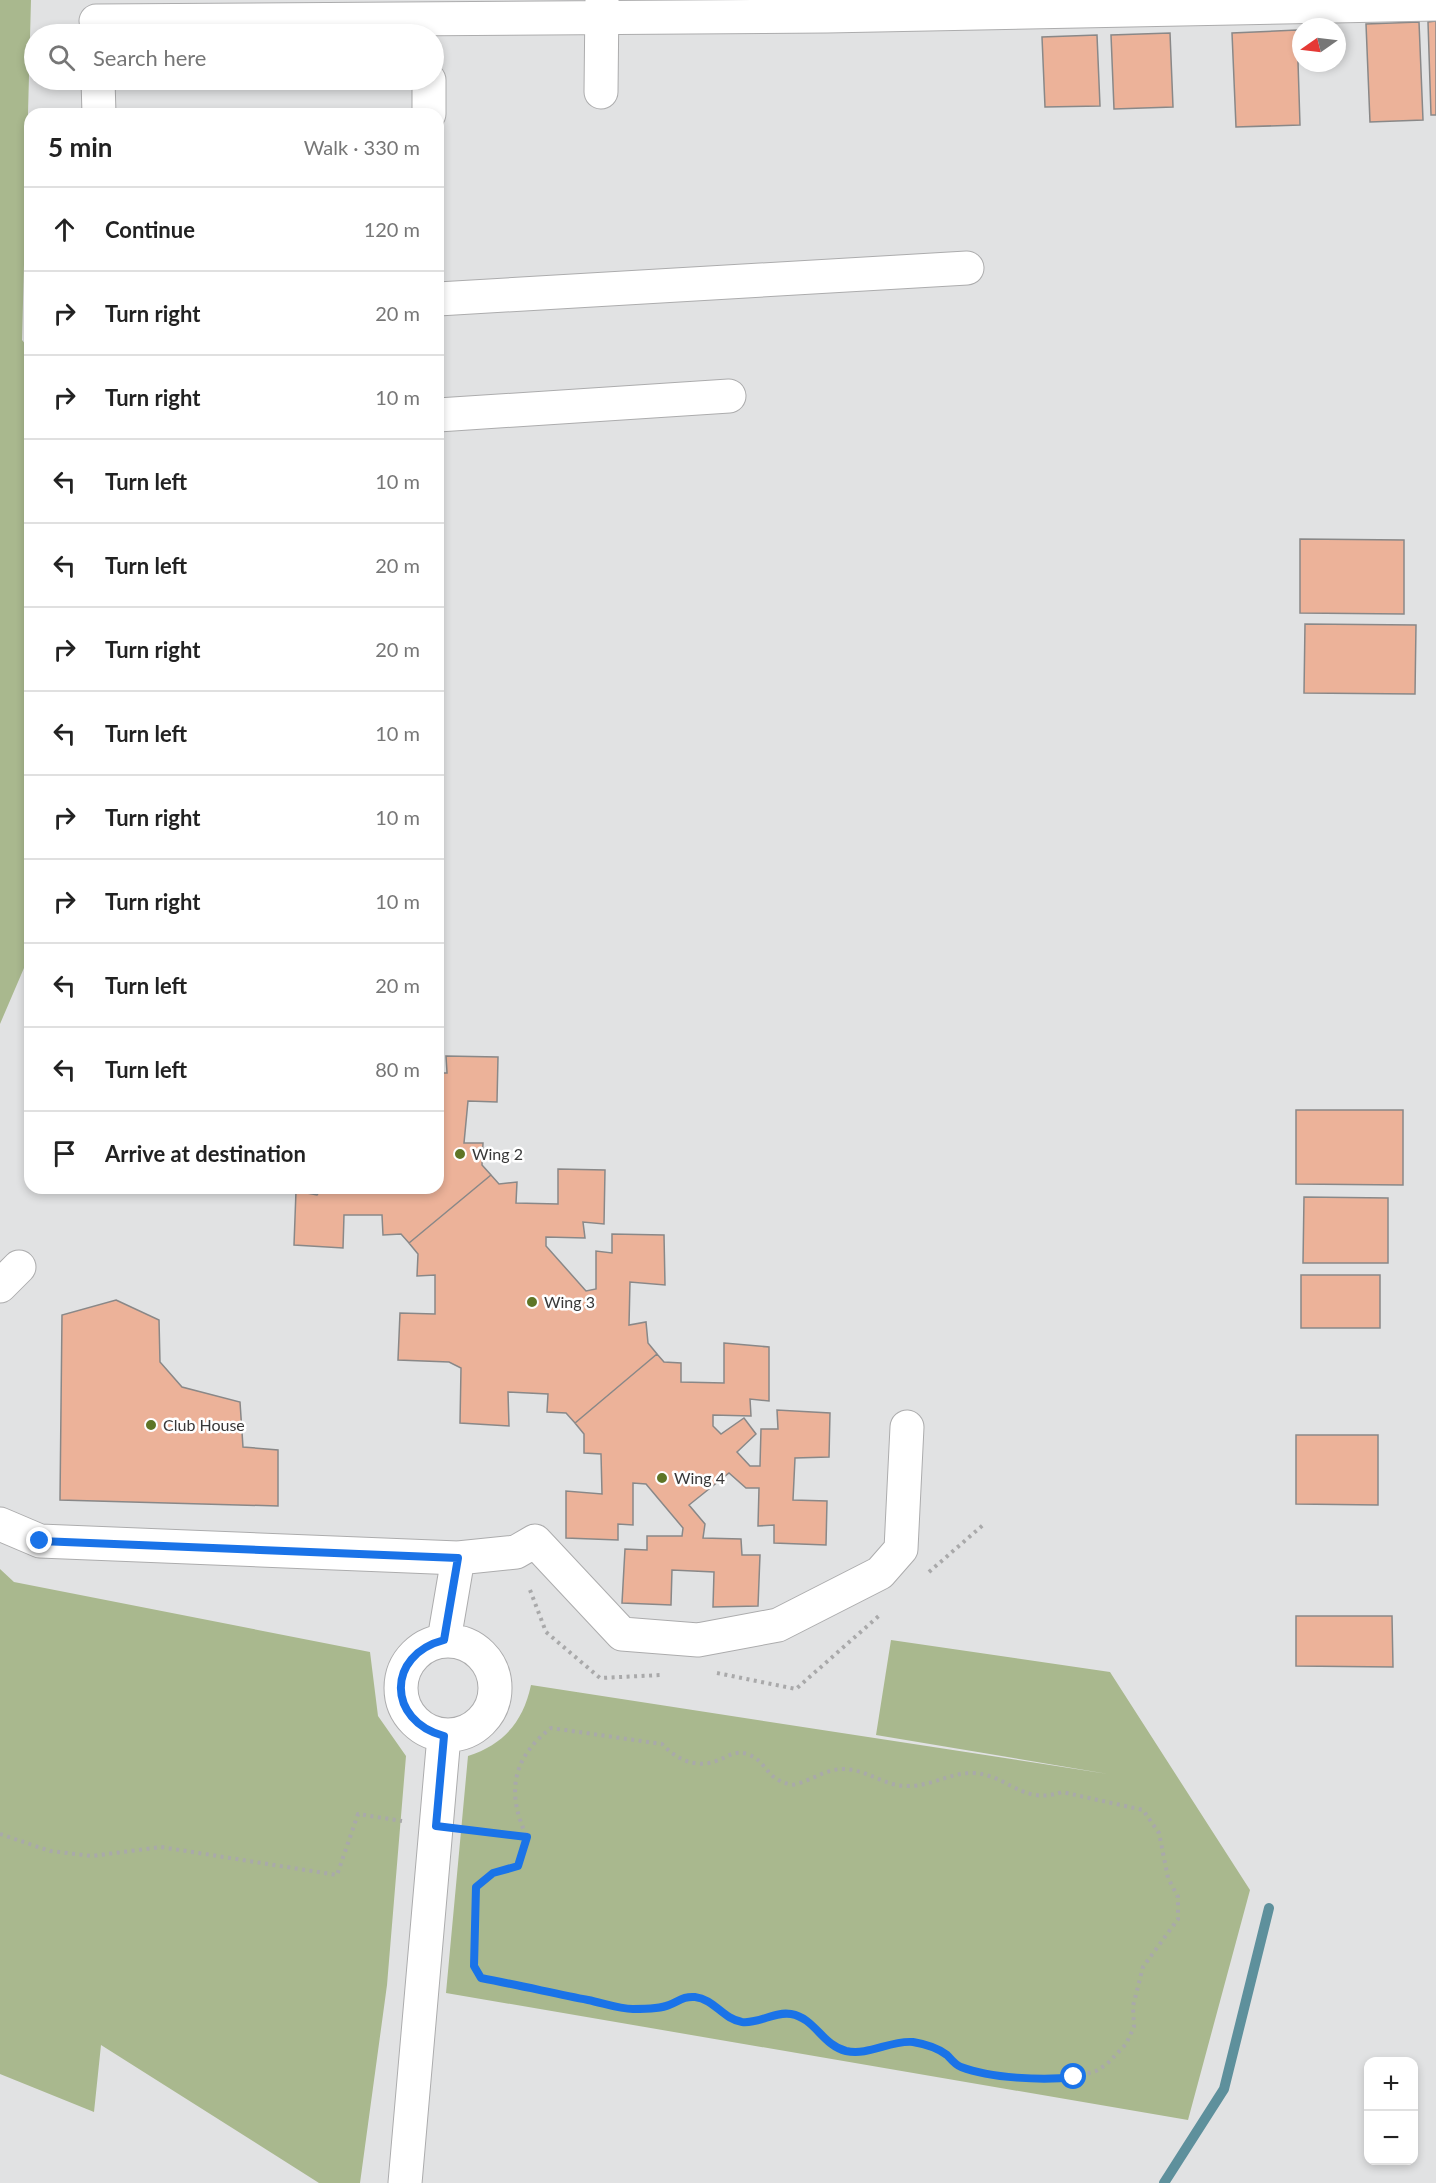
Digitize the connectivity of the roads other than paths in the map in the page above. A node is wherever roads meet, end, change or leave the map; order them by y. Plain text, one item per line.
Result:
1 (1436, 4) edge
2 (602, 9) edge
3 (428, 18) edge
4 (96, 19) edge
5 (98, 90) edge
6 (429, 90) edge
7 (601, 92) dead end
8 (99, 108) edge
9 (429, 108) edge
10 (967, 268) dead end
11 (444, 299) edge
12 (729, 396) dead end
13 (444, 415) edge
14 (907, 1427) dead end
15 (0, 1524) edge
16 (458, 1558) junction
17 (444, 1640) junction
18 (444, 1736) junction
19 (405, 2183) edge

1 - 2 street
2 - 3 street
2 - 7 street
3 - 4 street
5 - 8 street
6 - 9 street
10 - 11 street
12 - 13 street
14 - 16 street
15 - 16 street
16 - 17 street
17 - 18 street
17 - 18 street
18 - 19 street

